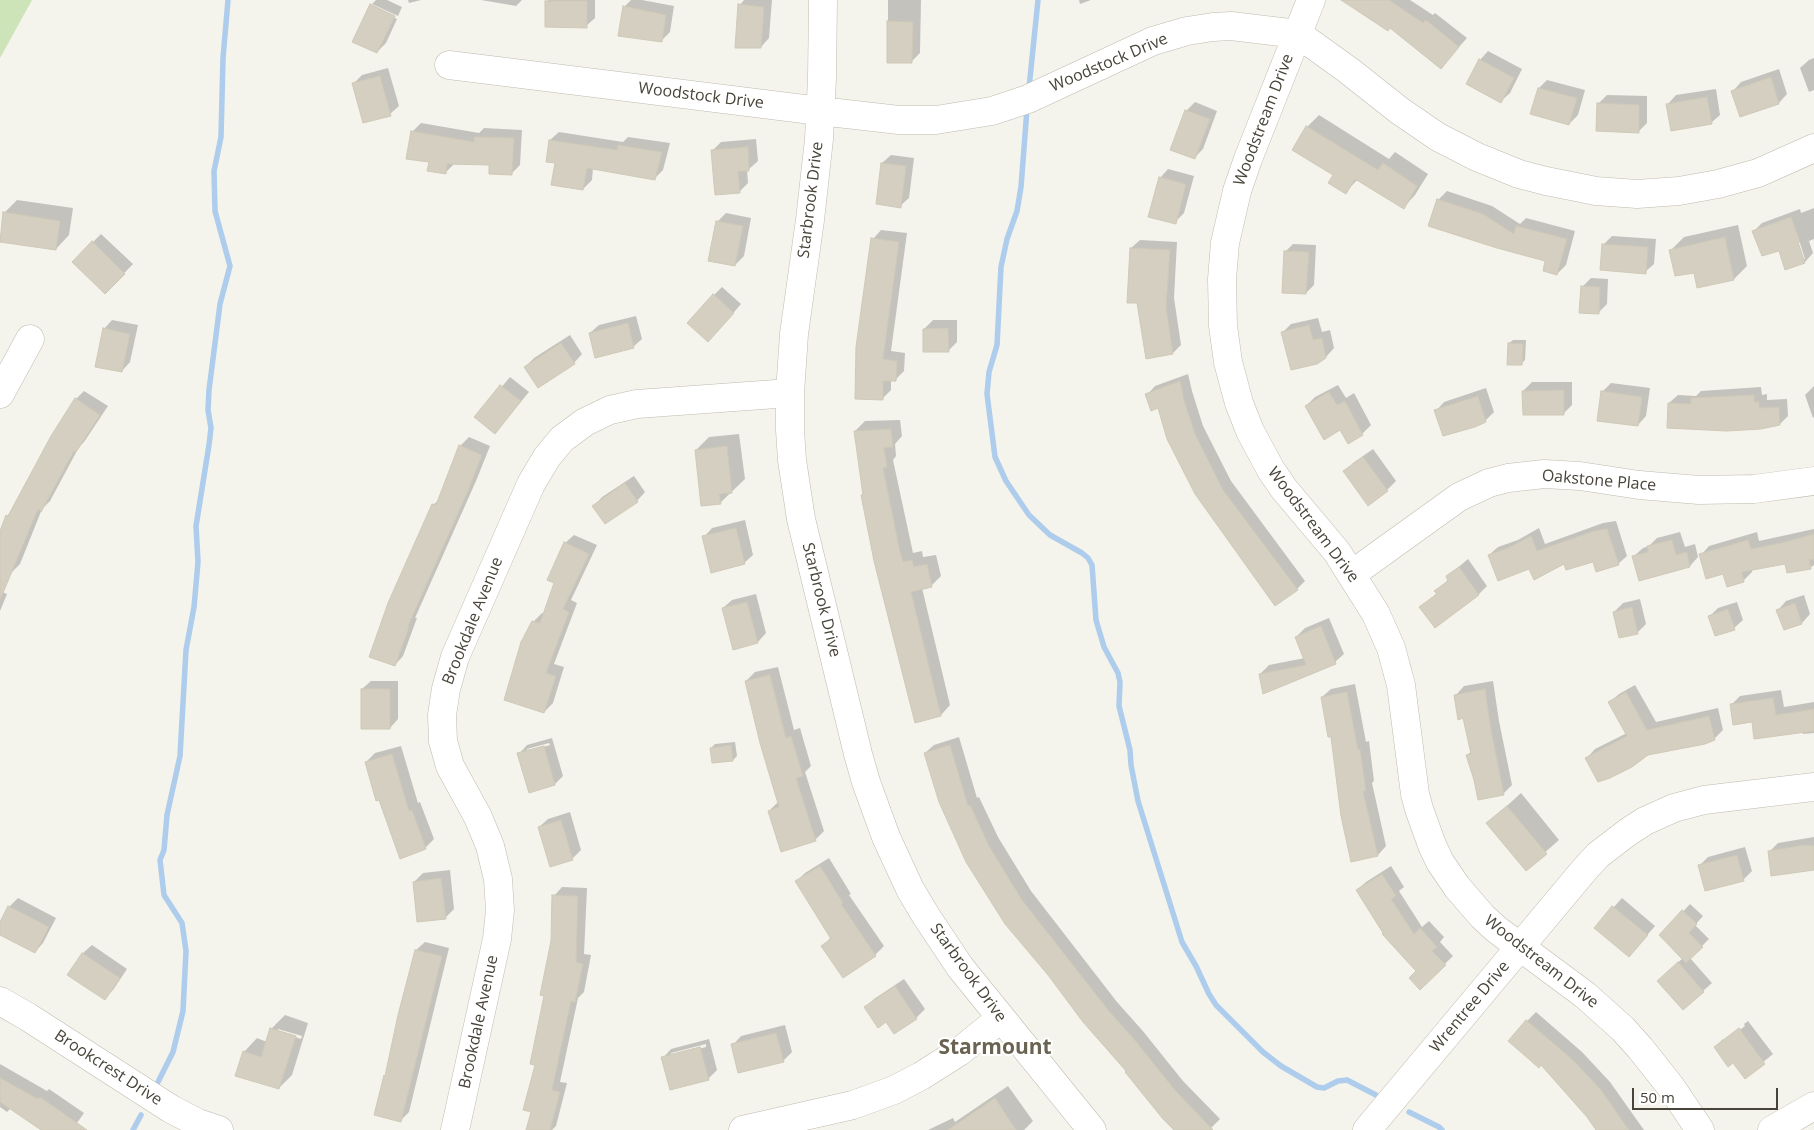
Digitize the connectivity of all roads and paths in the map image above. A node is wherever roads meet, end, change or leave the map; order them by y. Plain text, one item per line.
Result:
1 (822, 0) edge
2 (1311, 0) edge
3 (1298, 34) junction
4 (449, 65) dead end
5 (820, 111) junction
6 (1814, 148) edge
7 (30, 339) dead end
8 (0, 394) edge
9 (790, 394) junction
10 (1814, 481) edge
11 (1352, 574) junction
12 (1814, 787) edge
13 (1520, 946) junction
14 (0, 1001) edge
15 (1001, 1018) junction
16 (1814, 1106) edge
17 (219, 1130) edge
18 (454, 1130) edge
19 (743, 1130) edge
20 (1092, 1130) edge
21 (1367, 1130) edge
22 (1700, 1130) edge
23 (1772, 1130) edge

1 - 5 street, Starbrook Drive
2 - 3 street, Woodstream Drive
3 - 5 street, Woodstock Drive
3 - 6 street, Woodstock Drive
3 - 11 street, Woodstream Drive
4 - 5 street, Woodstock Drive
5 - 9 street, Starbrook Drive
7 - 8 street
9 - 15 street, Starbrook Drive
9 - 18 street, Brookdale Avenue
10 - 11 street, Oakstone Place
11 - 13 street, Woodstream Drive
12 - 13 street, Wrentree Drive
13 - 21 street, Wrentree Drive
13 - 22 street, Woodstream Drive
14 - 17 street, Brookcrest Drive
15 - 19 street
15 - 20 street, Starbrook Drive
16 - 23 street

